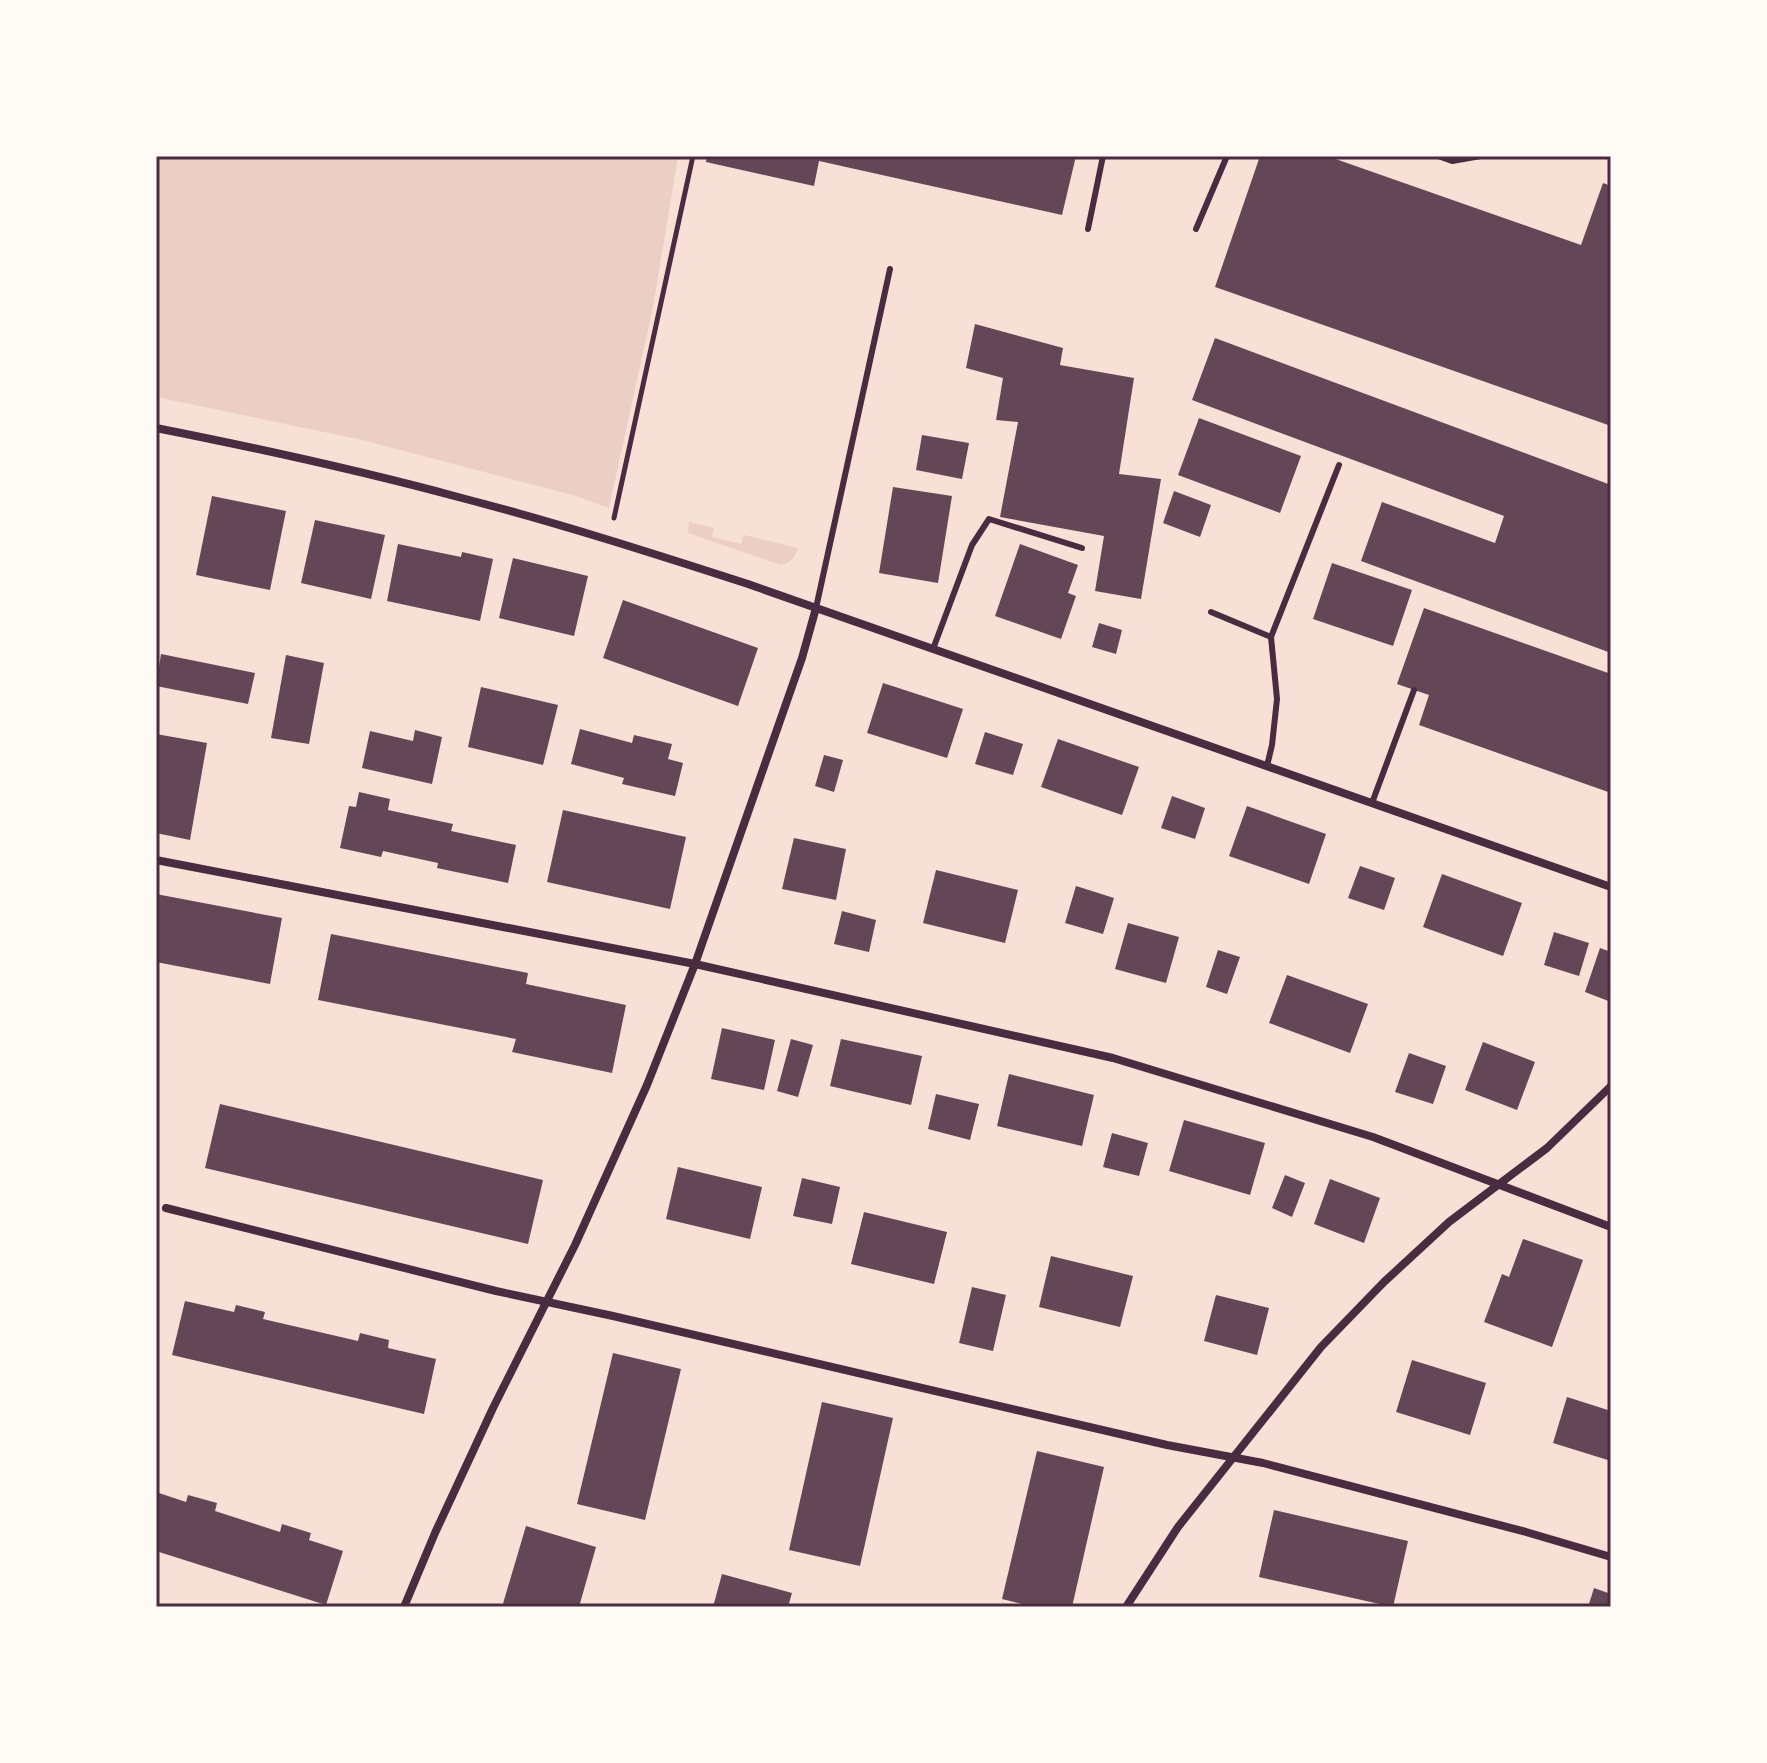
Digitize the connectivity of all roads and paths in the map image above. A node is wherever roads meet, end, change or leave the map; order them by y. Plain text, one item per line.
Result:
1 (693, 156) edge
2 (1103, 156) edge
3 (1227, 156) edge
4 (1438, 156) edge
5 (1481, 156) edge
6 (1088, 229) dead end
7 (1196, 229) dead end
8 (890, 269) dead end
9 (156, 428) edge
10 (1339, 465) dead end
11 (609, 540) junction
12 (1082, 548) dead end
13 (816, 608) junction
14 (1211, 612) dead end
15 (1271, 637) junction
16 (933, 649) junction
17 (1414, 690) dead end
18 (1267, 766) junction
19 (1372, 803) junction
20 (156, 860) edge
21 (1611, 887) edge
22 (695, 964) junction
23 (1611, 1086) edge
24 (1499, 1185) junction
25 (166, 1208) dead end
26 (1611, 1227) edge
27 (548, 1302) junction
28 (1232, 1458) junction
29 (1611, 1557) edge
30 (404, 1607) edge
31 (1126, 1607) edge

1 - 11 path
2 - 6 lane
3 - 7 lane
4 - 5 lane
8 - 13 lane
9 - 11 street
10 - 15 lane
11 - 13 street
12 - 16 lane
13 - 16 street
13 - 22 street
14 - 15 lane
15 - 18 lane
16 - 18 street
17 - 19 lane
18 - 19 street
19 - 21 street
20 - 22 street
22 - 24 street
22 - 27 street
23 - 24 street
24 - 26 street
24 - 28 street
25 - 27 street
27 - 28 street
27 - 30 street
28 - 29 street
28 - 31 street

